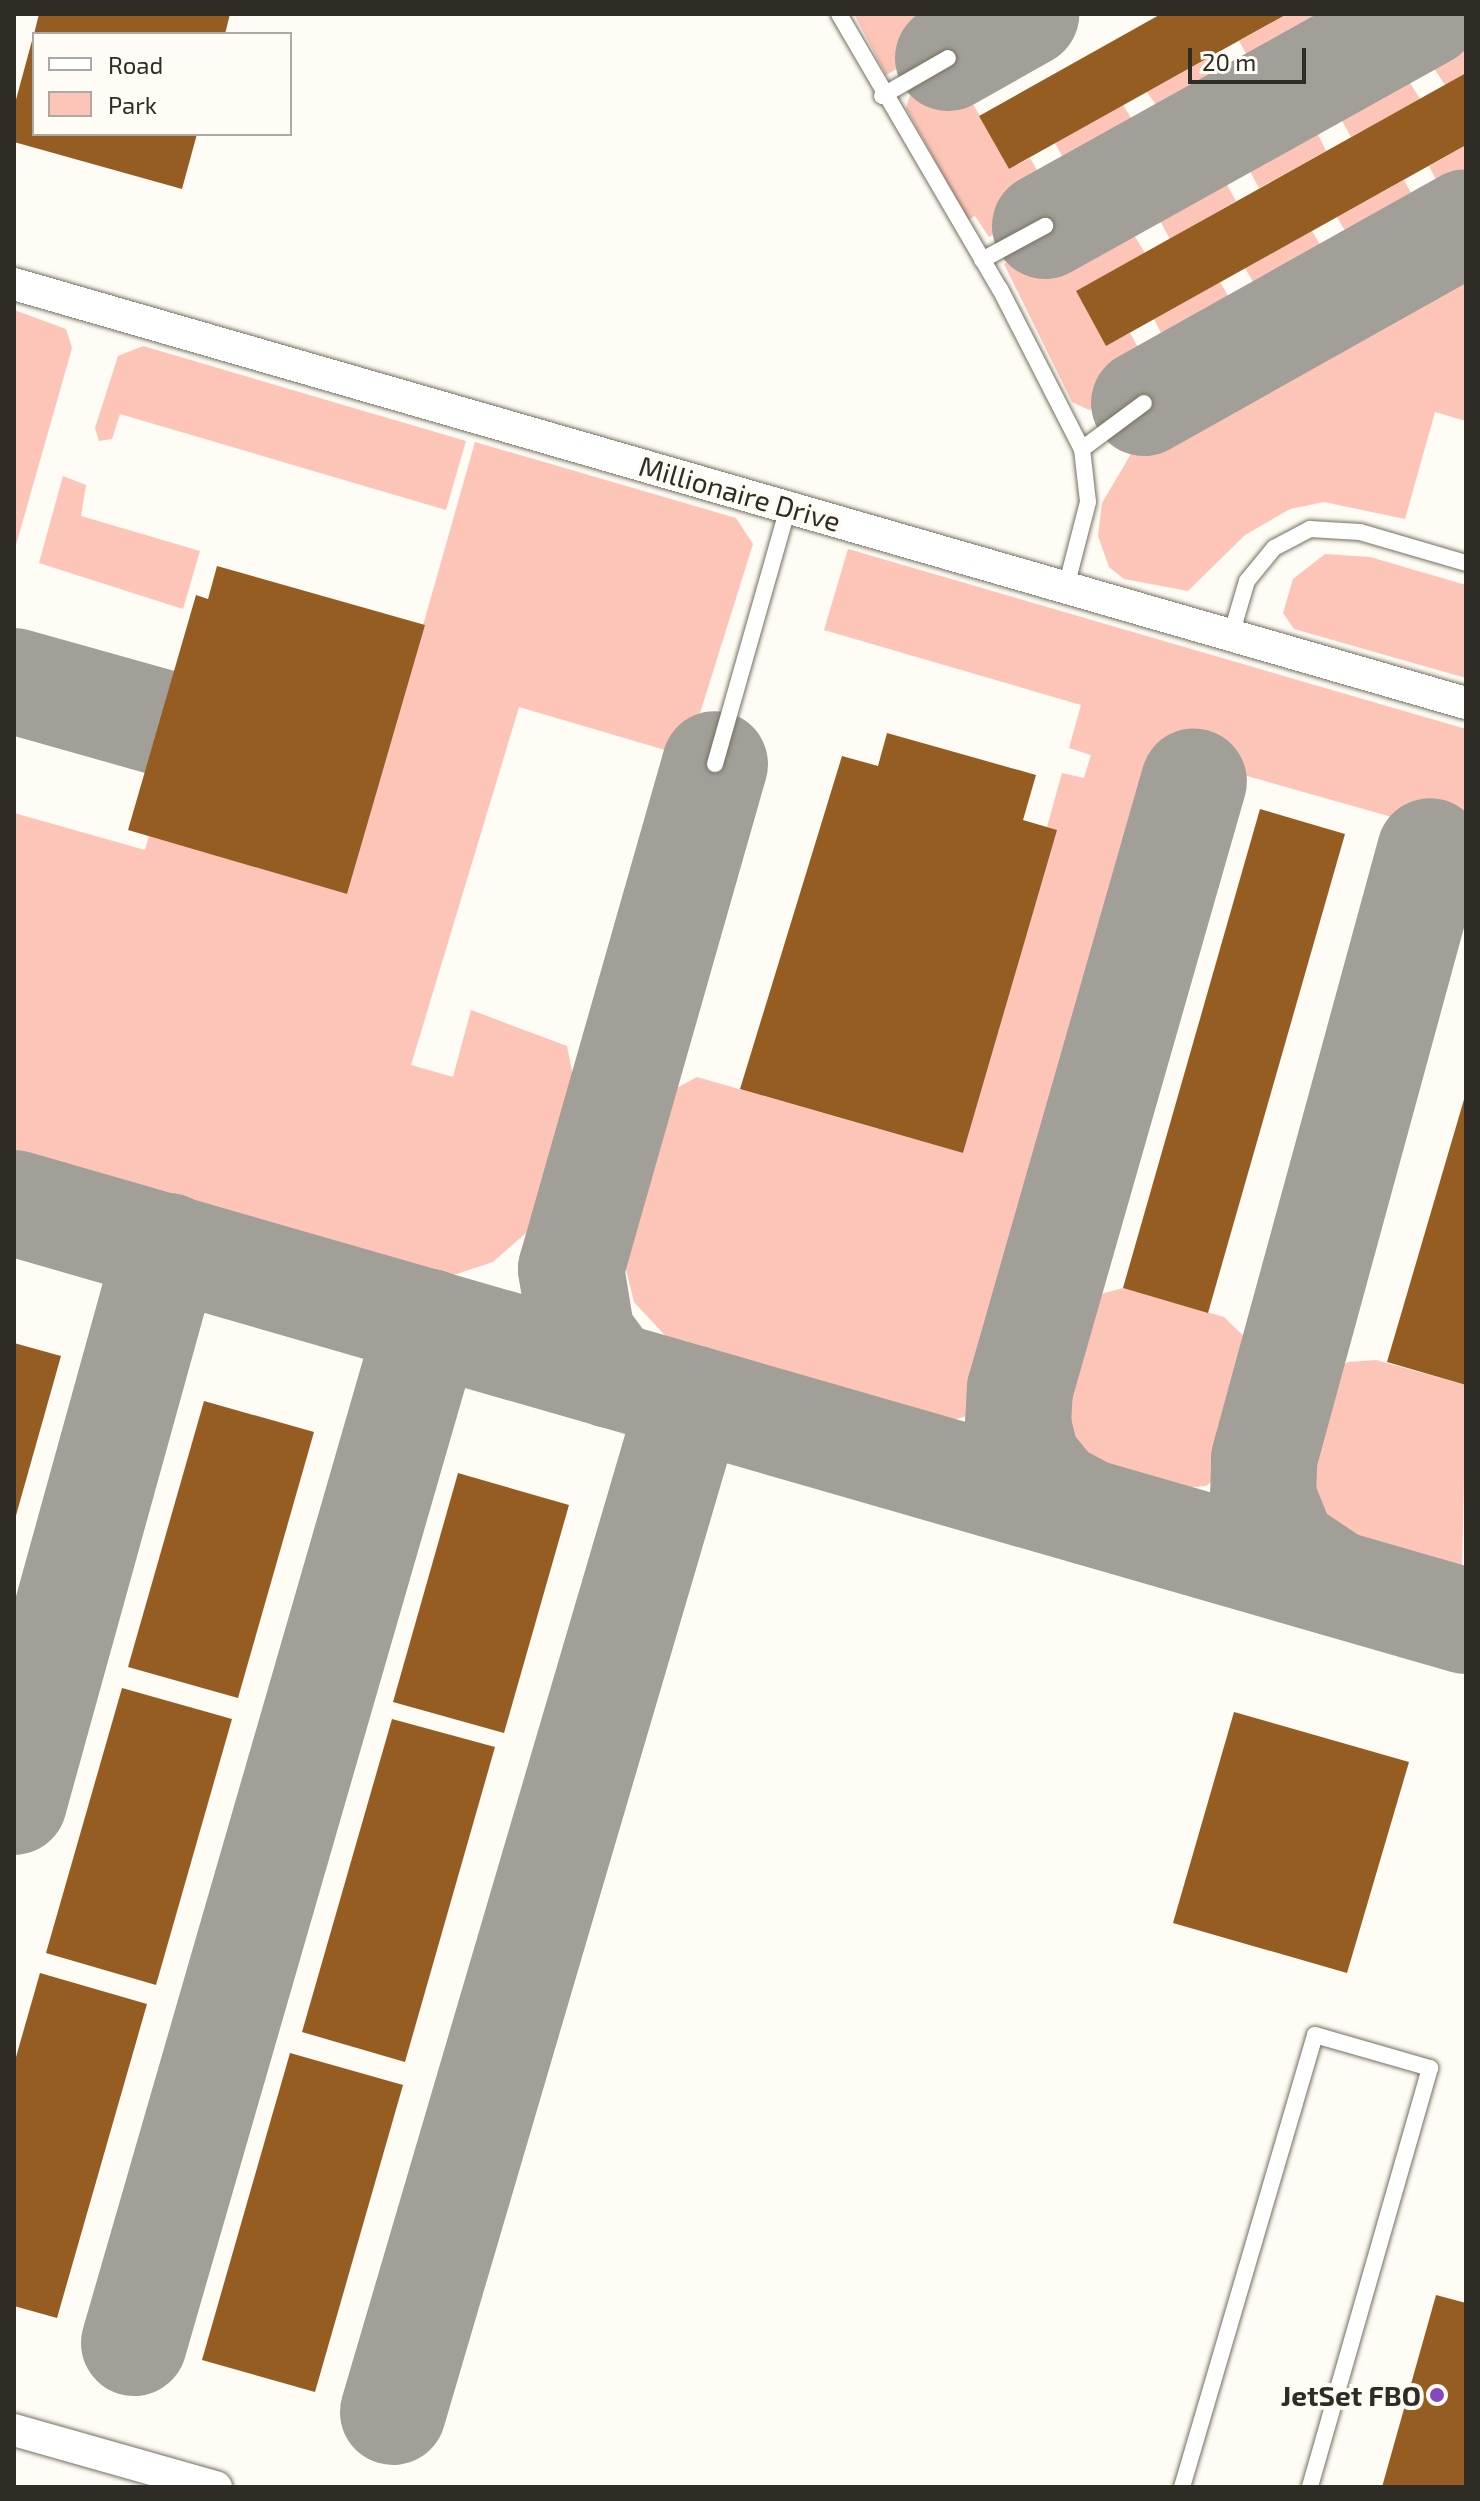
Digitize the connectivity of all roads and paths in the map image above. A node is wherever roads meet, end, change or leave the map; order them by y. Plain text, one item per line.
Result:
1 (839, 14) edge
2 (948, 58) dead end
3 (882, 96) junction
4 (1045, 226) dead end
5 (982, 260) junction
6 (14, 284) edge
7 (1144, 403) dead end
8 (1082, 449) junction
9 (788, 507) junction
10 (1466, 563) edge
11 (1066, 587) junction
12 (1231, 635) junction
13 (1466, 703) edge
14 (715, 764) dead end
15 (14, 2430) edge
16 (216, 2487) edge
17 (1182, 2487) edge
18 (1310, 2487) edge

1 - 3 lane
2 - 3 lane
3 - 5 lane
4 - 5 lane
5 - 8 lane
6 - 9 street, Millionaire Drive
7 - 8 lane
8 - 11 lane
9 - 11 street, Millionaire Drive
9 - 14 lane
10 - 12 lane
11 - 12 street, Millionaire Drive
12 - 13 street, Millionaire Drive
15 - 16 street
17 - 18 lane

